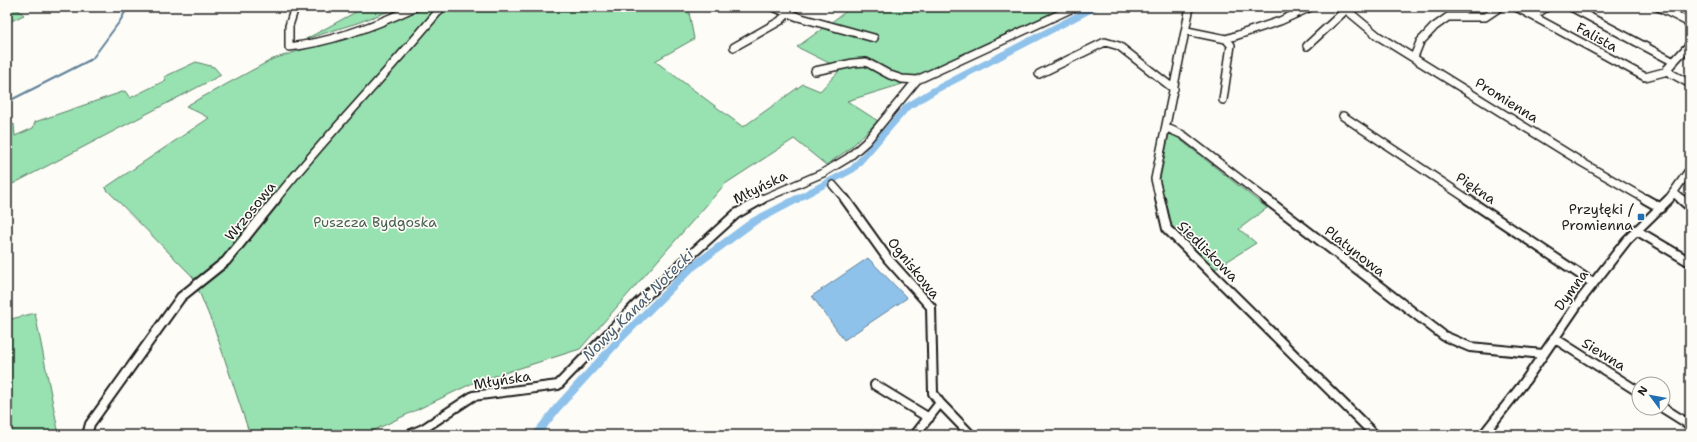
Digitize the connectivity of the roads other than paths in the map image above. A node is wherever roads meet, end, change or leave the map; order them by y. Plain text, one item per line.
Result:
1 (295, 7) edge
2 (415, 7) edge
3 (442, 7) edge
4 (773, 7) edge
5 (794, 7) edge
6 (1075, 7) edge
7 (1190, 7) edge
8 (1311, 7) edge
9 (1500, 7) edge
10 (1516, 7) edge
11 (1547, 7) edge
12 (1571, 7) edge
13 (1658, 7) edge
14 (1346, 8) edge
15 (788, 15) junction
16 (1534, 16) junction
17 (1690, 23) edge
18 (1186, 31) junction
19 (874, 38) dead end
20 (1226, 39) junction
21 (1690, 44) edge
22 (1307, 46) dead end
23 (734, 47) dead end
24 (1414, 57) junction
25 (1674, 62) junction
26 (815, 71) dead end
27 (1668, 71) junction
28 (1039, 74) dead end
29 (917, 80) junction
30 (1690, 84) edge
31 (1174, 88) junction
32 (1223, 100) dead end
33 (1343, 116) dead end
34 (1167, 128) junction
35 (1690, 168) edge
36 (833, 185) dead end
37 (1674, 193) junction
38 (1690, 207) edge
39 (1661, 208) junction
40 (1636, 230) junction
41 (1690, 262) edge
42 (1593, 283) junction
43 (1554, 338) junction
44 (1543, 354) junction
45 (875, 386) dead end
46 (1631, 387) edge
47 (942, 405) junction
48 (1671, 413) edge
49 (929, 418) junction
50 (1690, 425) edge
51 (87, 435) edge
52 (408, 435) edge
53 (915, 435) edge
54 (971, 435) edge
55 (1375, 435) edge
56 (1483, 435) edge

1 - 2 street
3 - 51 street, Wrzosowa
4 - 15 street
5 - 15 street
6 - 29 street, Młyńska
7 - 18 street, Siedliskowa
8 - 20 street
9 - 24 street
10 - 16 street, Falista
11 - 16 street
12 - 25 street
13 - 17 street
14 - 22 street
14 - 24 street, Promienna
15 - 19 street
15 - 23 street
16 - 27 street, Falista
18 - 20 street
18 - 31 street, Siedliskowa
20 - 32 street
21 - 25 street
24 - 39 street, Promienna
25 - 27 street
26 - 29 street
27 - 30 street
28 - 31 street
29 - 52 street, Młyńska
31 - 34 street, Siedliskowa
33 - 42 street, Piękna
34 - 44 street, Platynowa
34 - 55 street, Siedliskowa
35 - 37 street, Dymna
36 - 47 street, Ogniskowa
37 - 38 street
37 - 39 street, Dymna
39 - 40 street, Dymna
40 - 41 street
40 - 42 street, Dymna
42 - 43 street, Dymna
43 - 44 street, Dymna
43 - 46 street, Siewna
44 - 56 street, Dymna
45 - 49 street
47 - 49 street
47 - 54 street
48 - 50 street
49 - 53 street

